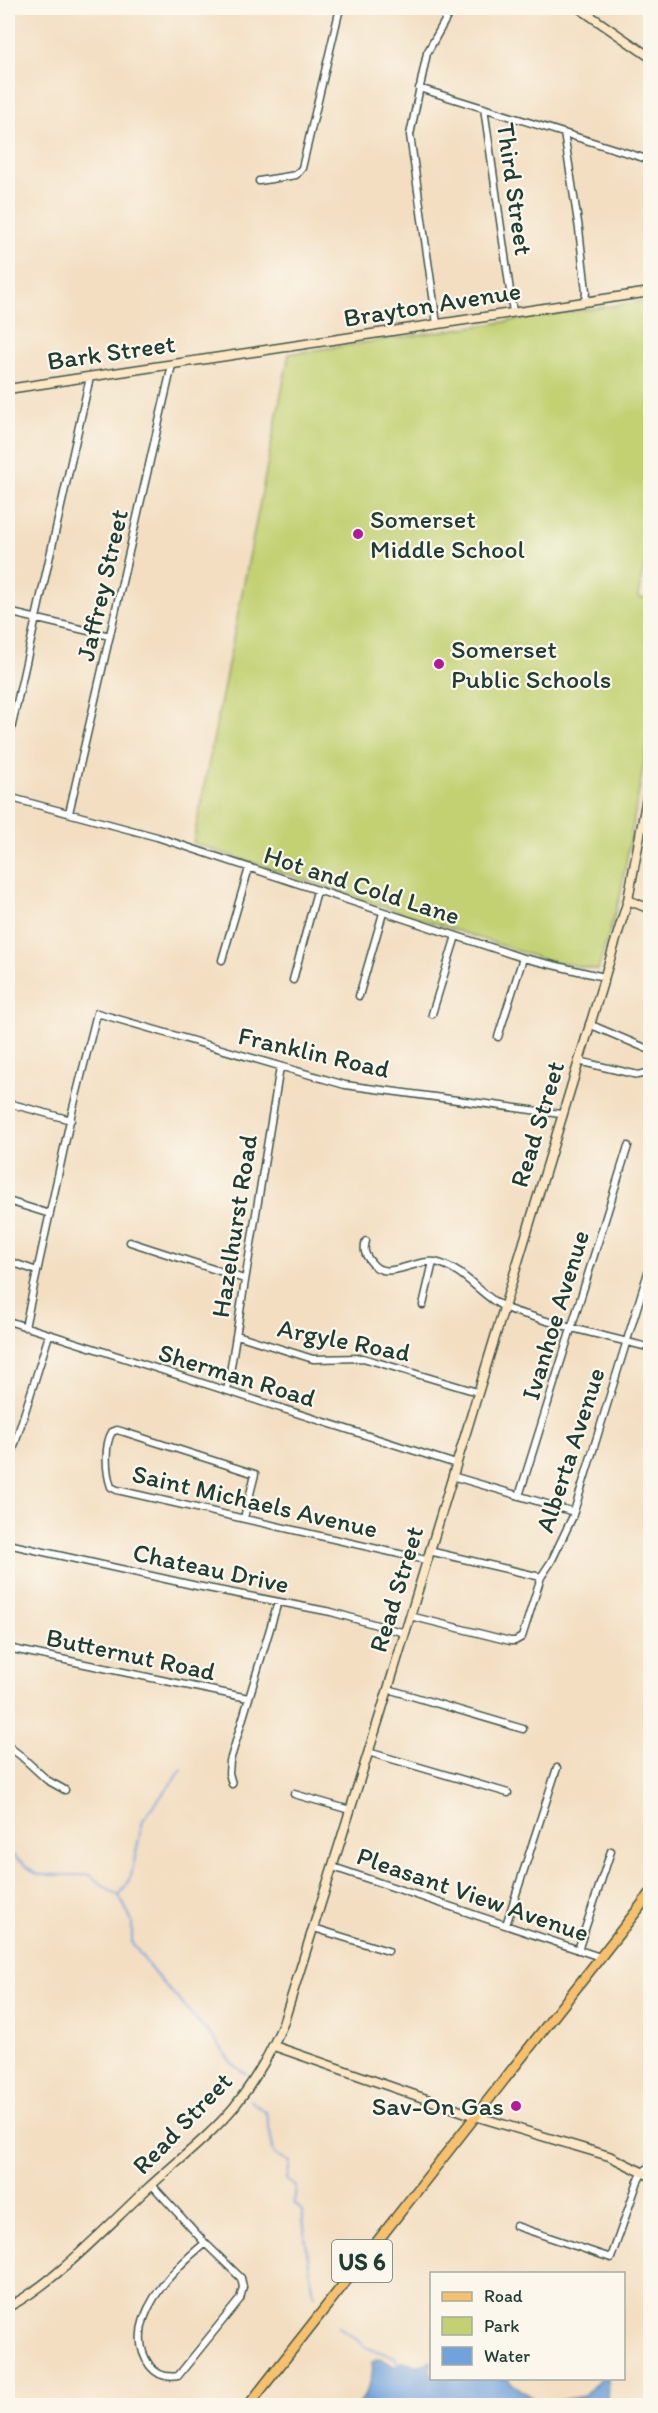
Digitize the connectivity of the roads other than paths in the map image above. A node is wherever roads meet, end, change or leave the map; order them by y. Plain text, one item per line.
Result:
1 (340, 8) edge
2 (452, 8) edge
3 (579, 8) edge
4 (651, 57) edge
5 (419, 88) junction
6 (484, 108) junction
7 (564, 133) junction
8 (651, 160) edge
9 (651, 175) edge
10 (259, 181) dead end
11 (651, 197) edge
12 (651, 292) edge
13 (585, 302) junction
14 (513, 312) junction
15 (437, 324) junction
16 (221, 358) joint
17 (172, 365) junction
18 (90, 377) junction
19 (8, 392) edge
20 (8, 612) edge
21 (36, 619) junction
22 (110, 636) junction
23 (8, 743) edge
24 (651, 781) edge
25 (8, 797) edge
26 (69, 813) junction
27 (249, 868) junction
28 (317, 891) junction
29 (628, 900) junction
30 (651, 909) edge
31 (383, 913) junction
32 (456, 936) junction
33 (523, 958) junction
34 (222, 960) dead end
35 (604, 977) junction
36 (293, 980) dead end
37 (358, 996) dead end
38 (432, 1014) dead end
39 (589, 1024) junction
40 (498, 1037) dead end
41 (651, 1050) edge
42 (578, 1061) junction
43 (280, 1068) junction
44 (651, 1072) edge
45 (8, 1103) edge
46 (561, 1114) junction
47 (71, 1120) junction
48 (628, 1146) dead end
49 (8, 1201) edge
50 (50, 1214) junction
51 (366, 1241) dead end
52 (130, 1242) dead end
53 (8, 1261) edge
54 (433, 1262) junction
55 (651, 1266) edge
56 (37, 1271) junction
57 (244, 1279) junction
58 (423, 1305) dead end
59 (503, 1307) junction
60 (8, 1322) edge
61 (26, 1327) junction
62 (571, 1330) junction
63 (49, 1335) junction
64 (237, 1335) junction
65 (627, 1341) junction
66 (651, 1348) edge
67 (227, 1392) junction
68 (477, 1392) junction
69 (456, 1464) junction
70 (8, 1466) edge
71 (452, 1476) junction
72 (519, 1496) junction
73 (574, 1512) junction
74 (244, 1518) junction
75 (8, 1544) edge
76 (427, 1555) junction
77 (541, 1577) junction
78 (278, 1602) junction
79 (410, 1616) junction
80 (405, 1633) junction
81 (8, 1648) edge
82 (388, 1689) junction
83 (248, 1698) junction
84 (523, 1729) dead end
85 (8, 1746) edge
86 (368, 1752) junction
87 (557, 1768) dead end
88 (232, 1784) dead end
89 (65, 1790) dead end
90 (508, 1793) dead end
91 (294, 1794) dead end
92 (350, 1810) junction
93 (611, 1851) dead end
94 (333, 1867) junction
95 (651, 1894) edge
96 (506, 1925) junction
97 (314, 1928) junction
98 (578, 1950) junction
99 (388, 1951) dead end
100 (600, 1957) junction
101 (274, 2046) junction
102 (475, 2116) junction
103 (648, 2171) edge
104 (152, 2185) junction
105 (516, 2226) dead end
106 (205, 2243) junction
107 (8, 2295) edge
108 (10, 2305) edge
109 (248, 2406) edge

1 - 10 street
2 - 5 street
3 - 4 main road
5 - 6 street
5 - 15 street
6 - 7 street
6 - 14 street, Third Street
7 - 8 street
7 - 13 street
9 - 11 street
12 - 13 main road, Brayton Avenue
13 - 14 main road, Brayton Avenue
14 - 15 main road, Brayton Avenue
15 - 16 main road, Brayton Avenue
16 - 17 main road, Bark Street
17 - 18 main road, Bark Street
17 - 22 street, Jaffrey Street
18 - 19 main road, Bark Street
18 - 21 street
20 - 21 street
21 - 22 street
21 - 23 street
22 - 26 street, Jaffrey Street
24 - 29 main road, Read Street
25 - 26 street, Hot and Cold Lane
26 - 27 street, Hot and Cold Lane
27 - 28 street, Hot and Cold Lane
27 - 34 street
28 - 31 street, Hot and Cold Lane
28 - 36 street
29 - 30 main road
29 - 35 main road, Read Street
31 - 32 street, Hot and Cold Lane
31 - 37 street
32 - 33 street, Hot and Cold Lane
32 - 38 street
33 - 35 street, Hot and Cold Lane
33 - 40 street
35 - 39 main road, Read Street
39 - 41 street
39 - 42 main road, Read Street
42 - 44 street
42 - 46 main road, Read Street
43 - 46 street, Franklin Road
43 - 47 street, Franklin Road
43 - 57 street, Hazelhurst Road
45 - 47 street
46 - 59 main road, Read Street
47 - 50 street
48 - 62 street, Ivanhoe Avenue
49 - 50 street
50 - 56 street
51 - 54 street
52 - 57 street
53 - 56 street
54 - 58 street
54 - 59 street
55 - 65 street, Alberta Avenue
56 - 61 street
57 - 64 street, Hazelhurst Road
59 - 62 street
59 - 68 main road, Read Street
60 - 61 street, Sherman Road
61 - 63 street, Sherman Road
62 - 65 street
62 - 72 street, Ivanhoe Avenue
63 - 67 street, Sherman Road
63 - 70 street
64 - 67 street, Hazelhurst Road
64 - 68 street, Argyle Road
65 - 66 street
65 - 73 street, Alberta Avenue
67 - 69 street, Sherman Road
68 - 69 main road, Read Street
69 - 71 main road, Read Street
71 - 72 street
71 - 76 main road, Read Street
72 - 73 street
73 - 77 street, Alberta Avenue
74 - 74 street, Saint Michaels Avenue
74 - 76 street, Saint Michaels Avenue
75 - 78 street, Chateau Drive
76 - 77 street, Saint Michaels Avenue
76 - 79 main road, Read Street
77 - 79 street, Alberta Avenue
78 - 80 street, Chateau Drive
78 - 83 street
79 - 80 main road, Read Street
80 - 82 main road, Read Street
81 - 83 street, Butternut Road
82 - 84 street
82 - 86 main road, Read Street
83 - 88 street
85 - 89 street
86 - 90 street
86 - 92 main road, Read Street
87 - 96 street
91 - 92 street
92 - 94 main road, Read Street
93 - 98 street
94 - 96 street, Pleasant View Avenue
94 - 97 main road, Read Street
95 - 100 main road, US 6
96 - 98 street, Pleasant View Avenue
97 - 99 street
97 - 101 main road, Read Street
98 - 100 street, Pleasant View Avenue
100 - 102 main road, US 6
101 - 102 main road
101 - 104 main road, Read Street
102 - 103 main road
102 - 109 main road, US 6
103 - 105 street
104 - 106 street
104 - 108 main road, Read Street
106 - 106 street
107 - 108 street

